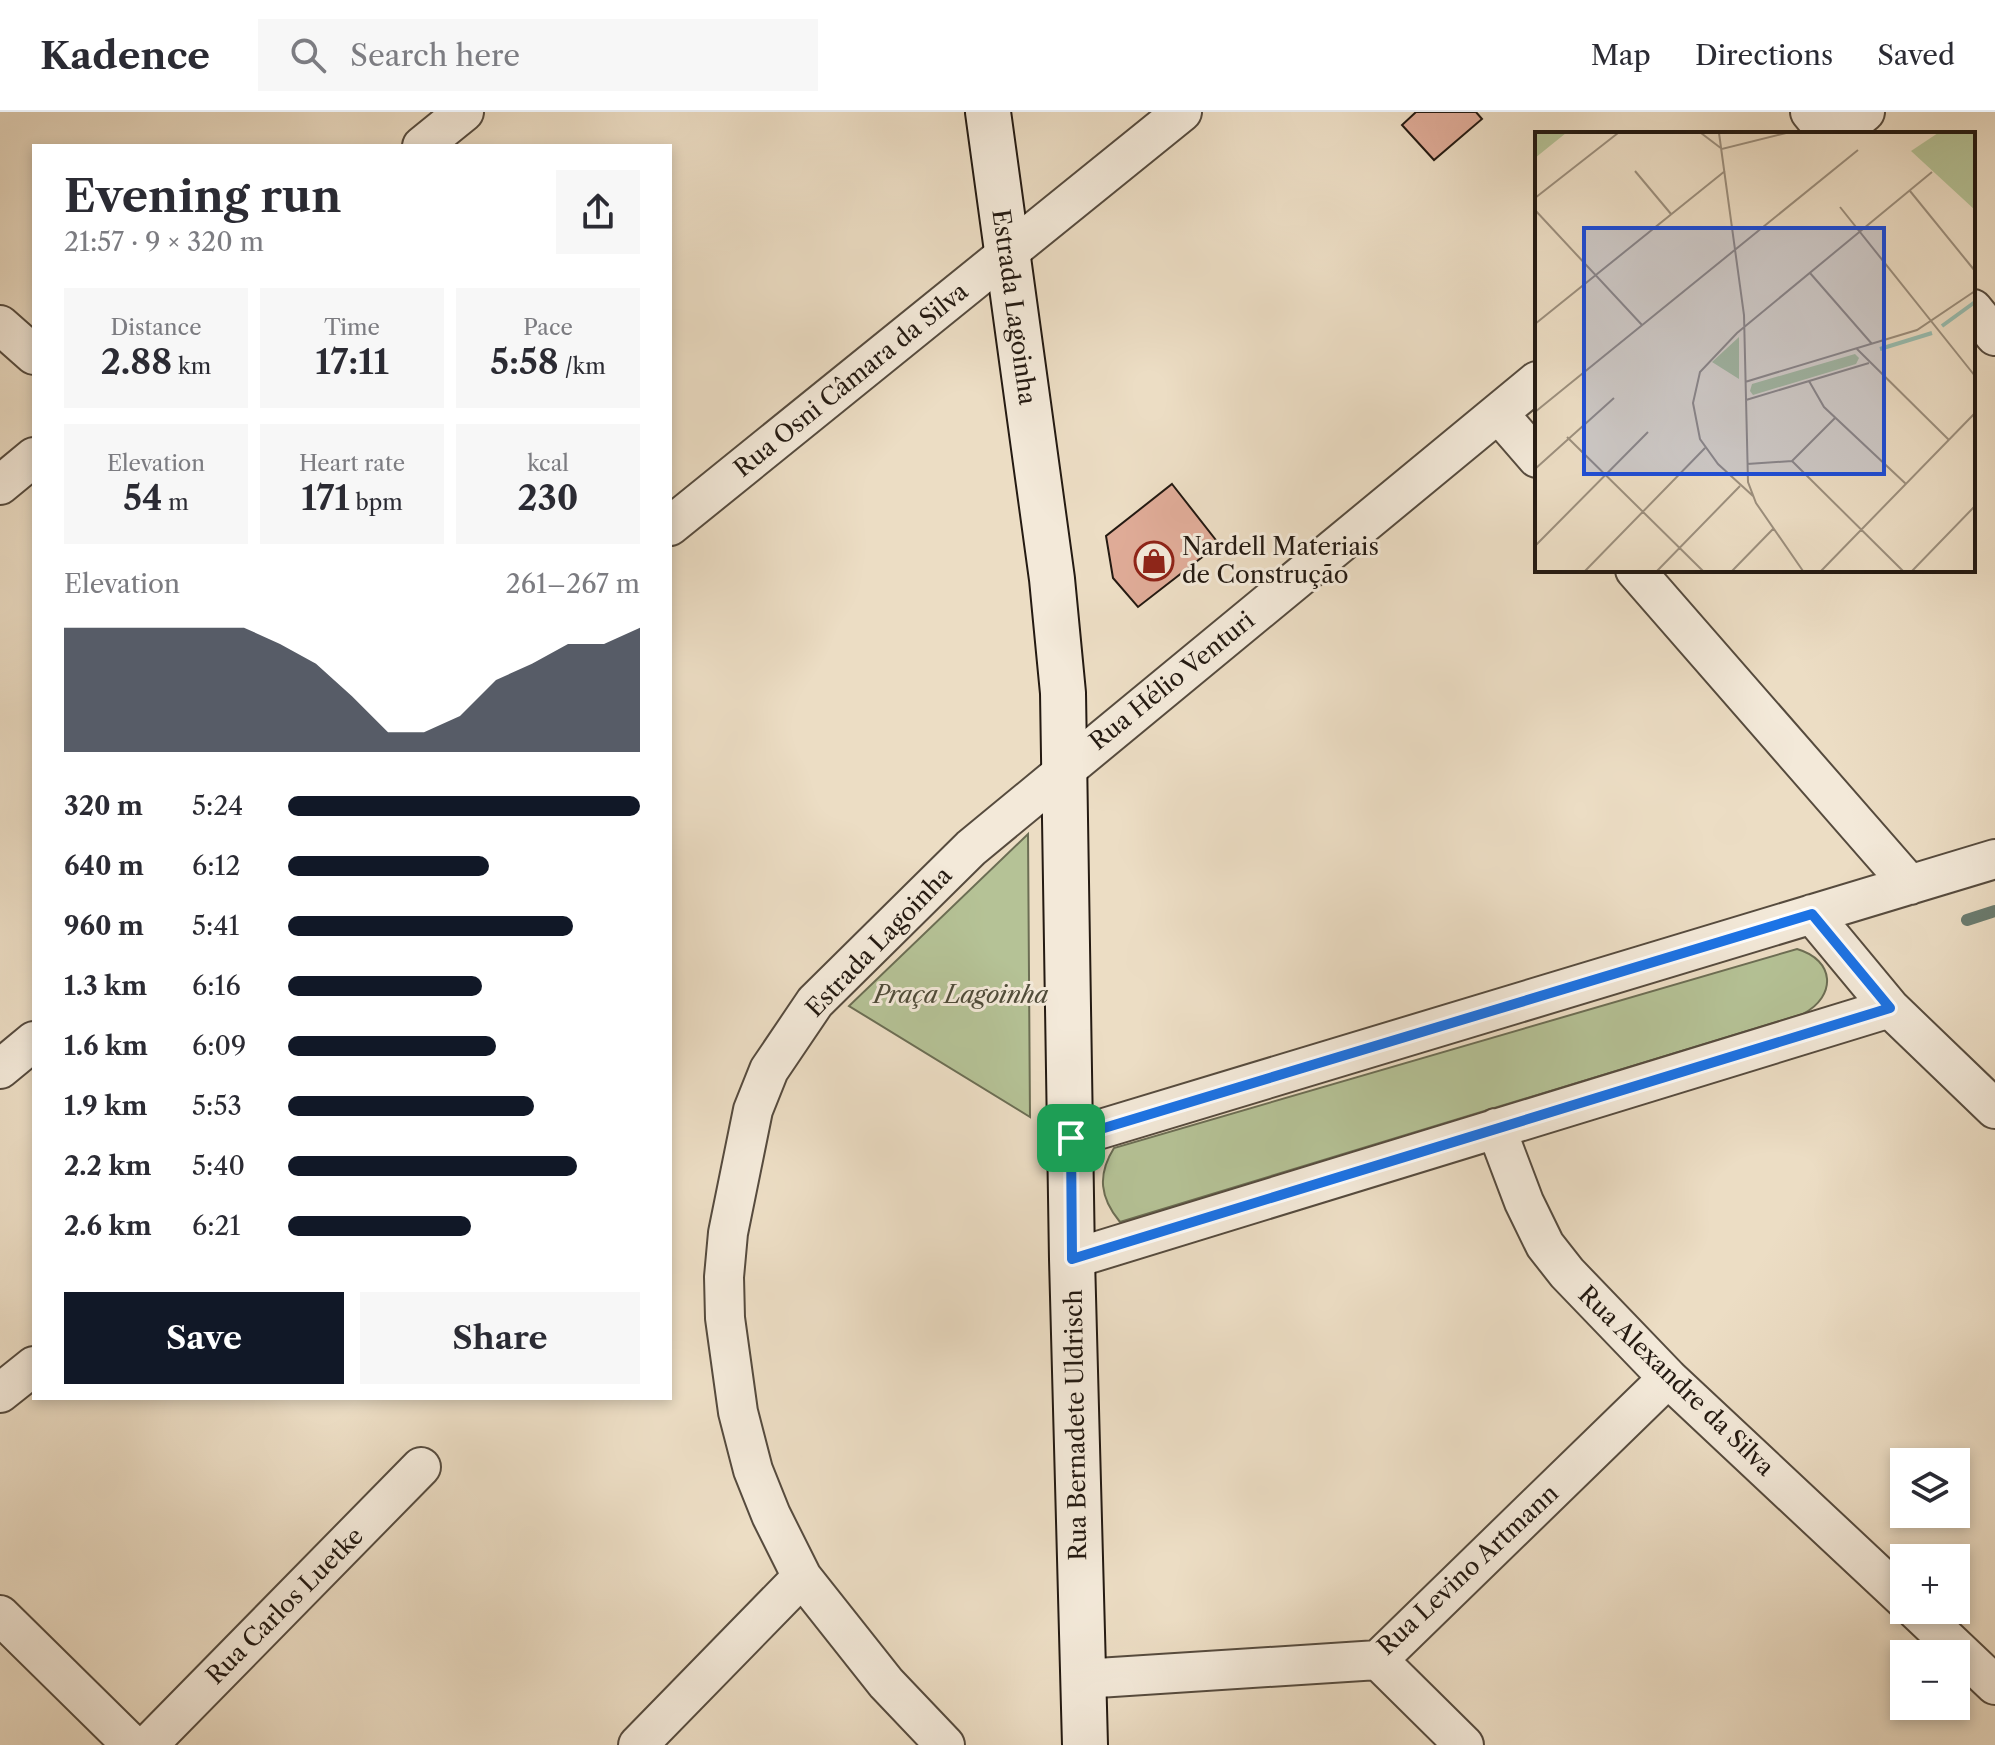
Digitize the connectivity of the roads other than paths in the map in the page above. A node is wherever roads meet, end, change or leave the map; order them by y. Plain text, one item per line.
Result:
1 (464, 112) edge
2 (988, 112) edge
3 (1182, 112) edge
4 (1810, 112) edge
5 (1865, 112) edge
6 (1826, 132) edge
7 (1840, 132) edge
8 (424, 144) edge
9 (1006, 255) junction
10 (1975, 311) edge
11 (0, 325) edge
12 (1995, 336) edge
13 (32, 353) edge
14 (1535, 383) edge
15 (1498, 413) junction
16 (1535, 456) edge
17 (32, 459) edge
18 (0, 485) edge
19 (672, 524) edge
20 (1637, 572) edge
21 (1066, 768) junction
22 (1995, 859) edge
23 (1910, 885) junction
24 (1812, 914) junction
25 (1890, 1008) junction
26 (32, 1043) edge
27 (0, 1069) edge
28 (1995, 1109) edge
29 (1496, 1128) junction
30 (1071, 1138) junction
31 (1072, 1259) junction
32 (32, 1368) edge
33 (1668, 1378) junction
34 (0, 1393) edge
35 (421, 1467) dead end
36 (802, 1577) junction
37 (1890, 1586) edge
38 (0, 1615) edge
39 (1931, 1624) edge
40 (1378, 1660) junction
41 (1082, 1679) junction
42 (1995, 1685) edge
43 (132, 1745) edge
44 (148, 1745) edge
45 (638, 1745) edge
46 (945, 1745) edge
47 (1085, 1745) edge
48 (1464, 1745) edge

1 - 8 street
2 - 9 main road, Estrada Lagoinha
3 - 9 street, Rua Osni Câmara da Silva
4 - 6 street
5 - 7 street
9 - 19 street, Rua Osni Câmara da Silva
9 - 21 main road, Estrada Lagoinha
10 - 12 street
11 - 13 street
14 - 15 street, Rua Hélio Venturi
15 - 16 street
15 - 21 street, Rua Hélio Venturi
17 - 18 street
20 - 23 street
21 - 30 main road, Rua Bernadete Uldrisch
21 - 36 street, Estrada Lagoinha
22 - 23 street
23 - 24 street
24 - 25 street
24 - 30 street
25 - 28 street
25 - 29 street
26 - 27 street
29 - 31 street
29 - 33 street, Rua Alexandre da Silva
30 - 31 main road, Rua Bernadete Uldrisch
31 - 41 main road, Rua Bernadete Uldrisch
32 - 34 street
33 - 37 street, Rua Alexandre da Silva
33 - 40 street, Rua Levino Artmann
35 - 44 street, Rua Carlos Luetke
36 - 45 street
36 - 46 street, Estrada Lagoinha
38 - 43 street
39 - 42 street
40 - 41 street, Rua Levino Artmann
40 - 48 street
41 - 47 main road, Rua Bernadete Uldrisch

